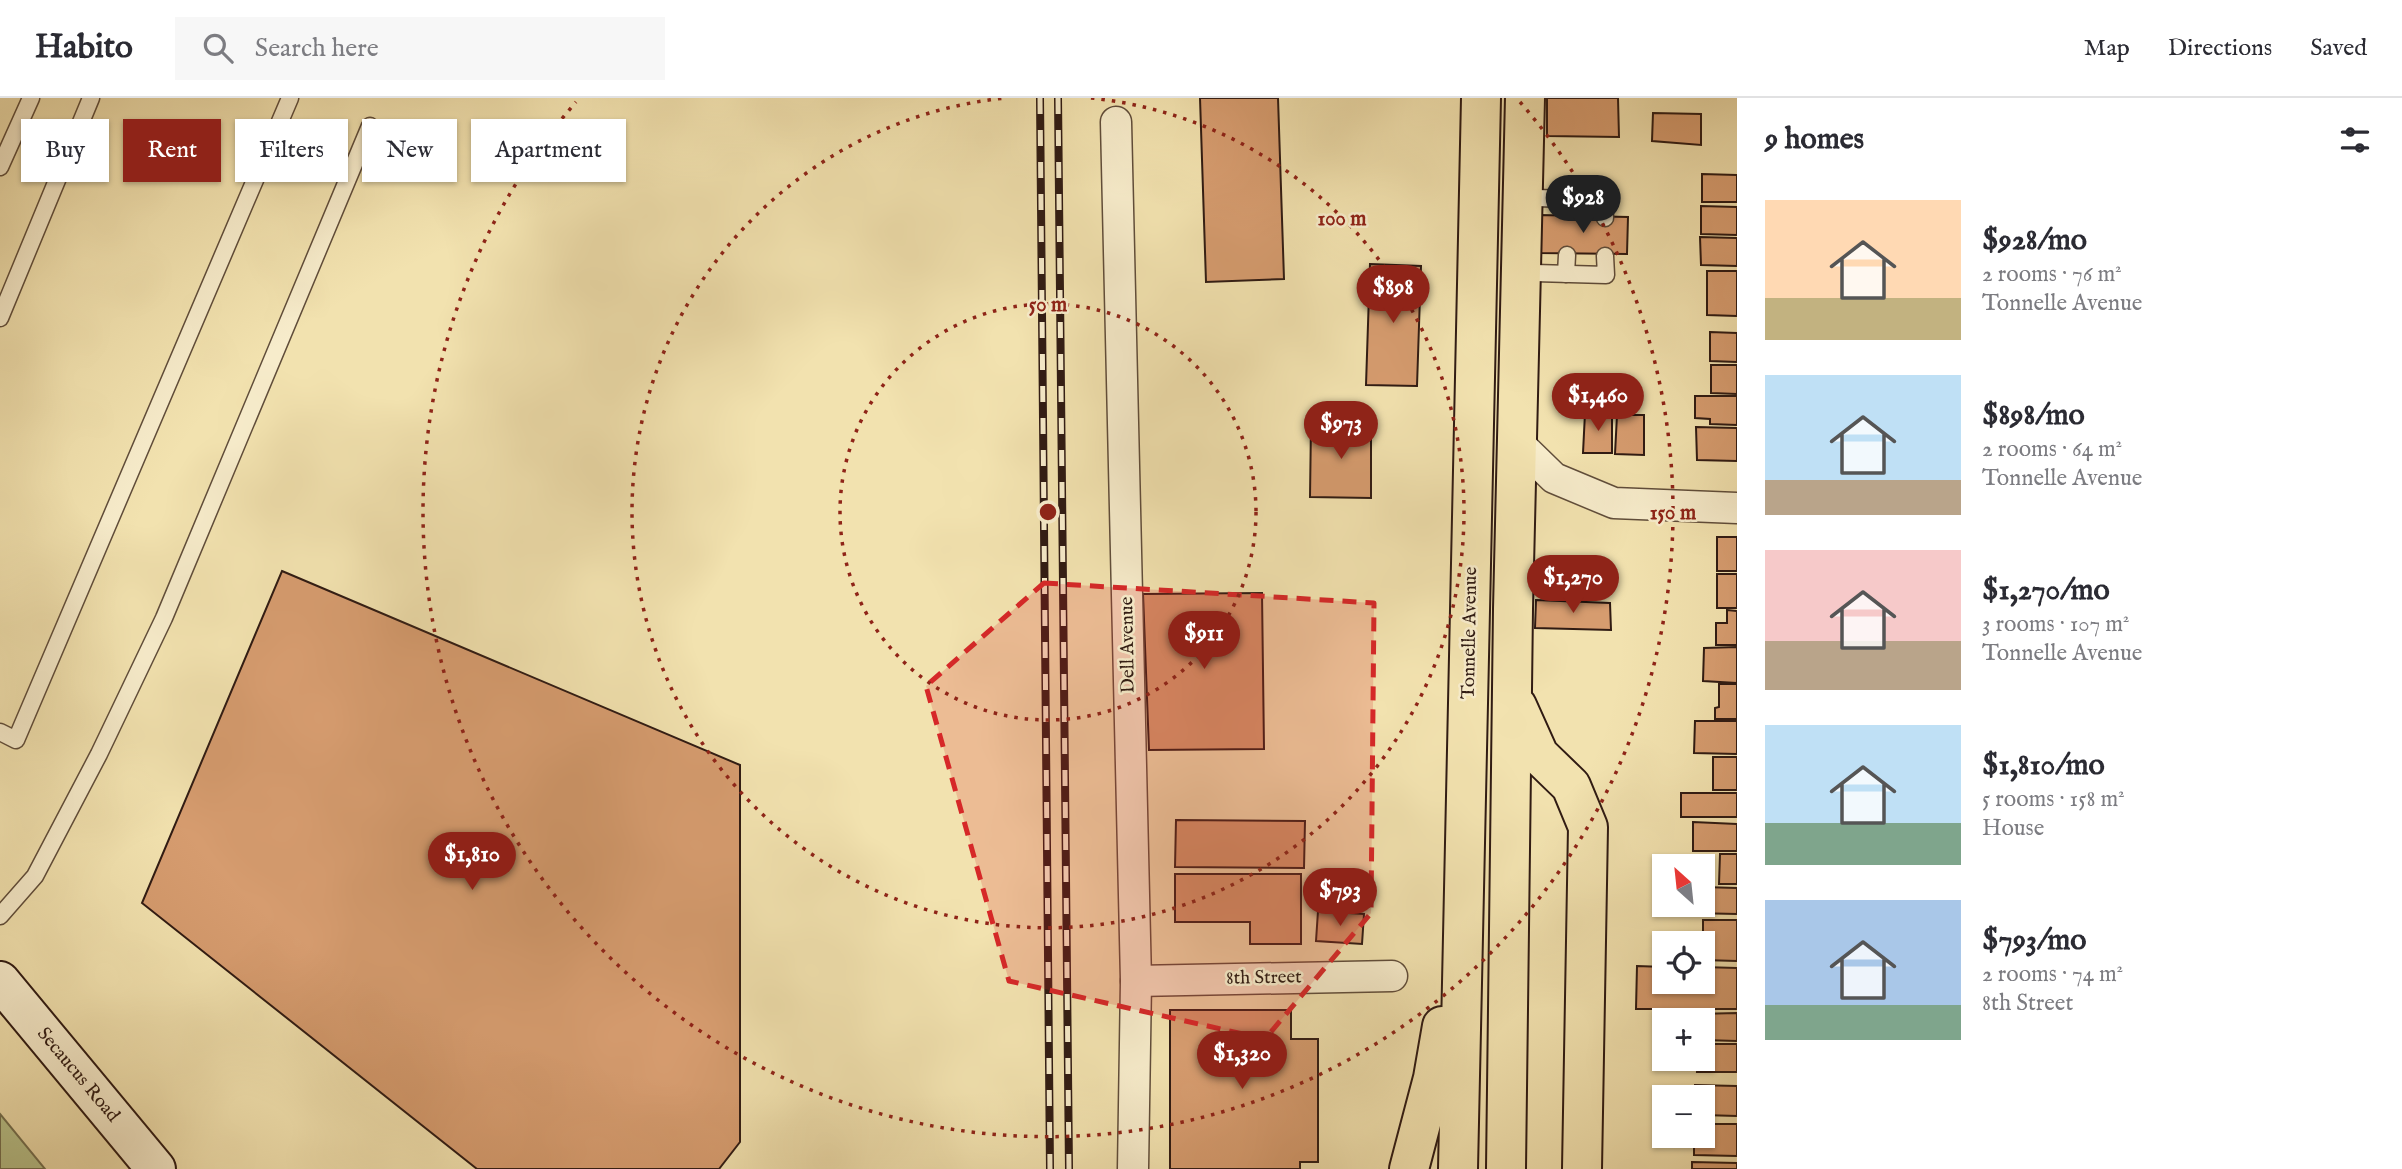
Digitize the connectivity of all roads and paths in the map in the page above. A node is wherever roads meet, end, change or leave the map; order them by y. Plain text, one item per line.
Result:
1 (31, 98) edge
2 (91, 98) edge
3 (290, 98) edge
4 (1481, 98) edge
5 (1525, 98) edge
6 (1116, 122) dead end
7 (362, 146) edge
8 (1524, 159) junction
9 (0, 167) edge
10 (1536, 198) junction
11 (1568, 199) junction
12 (1568, 216) dead end
13 (1605, 218) dead end
14 (1567, 255) dead end
15 (1605, 256) dead end
16 (1535, 273) junction
17 (1566, 274) junction
18 (0, 318) edge
19 (1530, 335) junction
20 (1517, 442) junction
21 (1737, 508) edge
22 (1513, 697) junction
23 (0, 732) edge
24 (0, 915) edge
25 (1463, 935) junction
26 (1392, 976) dead end
27 (0, 981) edge
28 (1136, 981) junction
29 (156, 1169) edge
30 (1133, 1169) edge
31 (1409, 1169) edge
32 (1458, 1169) edge
33 (1506, 1169) edge
34 (1582, 1169) edge

1 - 9 lane
2 - 18 lane
3 - 23 lane
4 - 25 highway, Tonnelle Avenue
5 - 8 highway
6 - 28 street, Dell Avenue
7 - 24 lane
8 - 10 lane
8 - 19 highway
10 - 11 lane
10 - 16 lane
11 - 12 lane
11 - 13 lane
14 - 17 lane
15 - 17 lane
16 - 17 lane
16 - 19 lane
19 - 20 highway
20 - 21 street
20 - 22 highway
22 - 33 highway
22 - 34 highway
25 - 31 highway
25 - 32 highway, Tonnelle Avenue
26 - 28 street, 8th Street
27 - 29 main road, Secaucus Road
28 - 30 street, Dell Avenue

